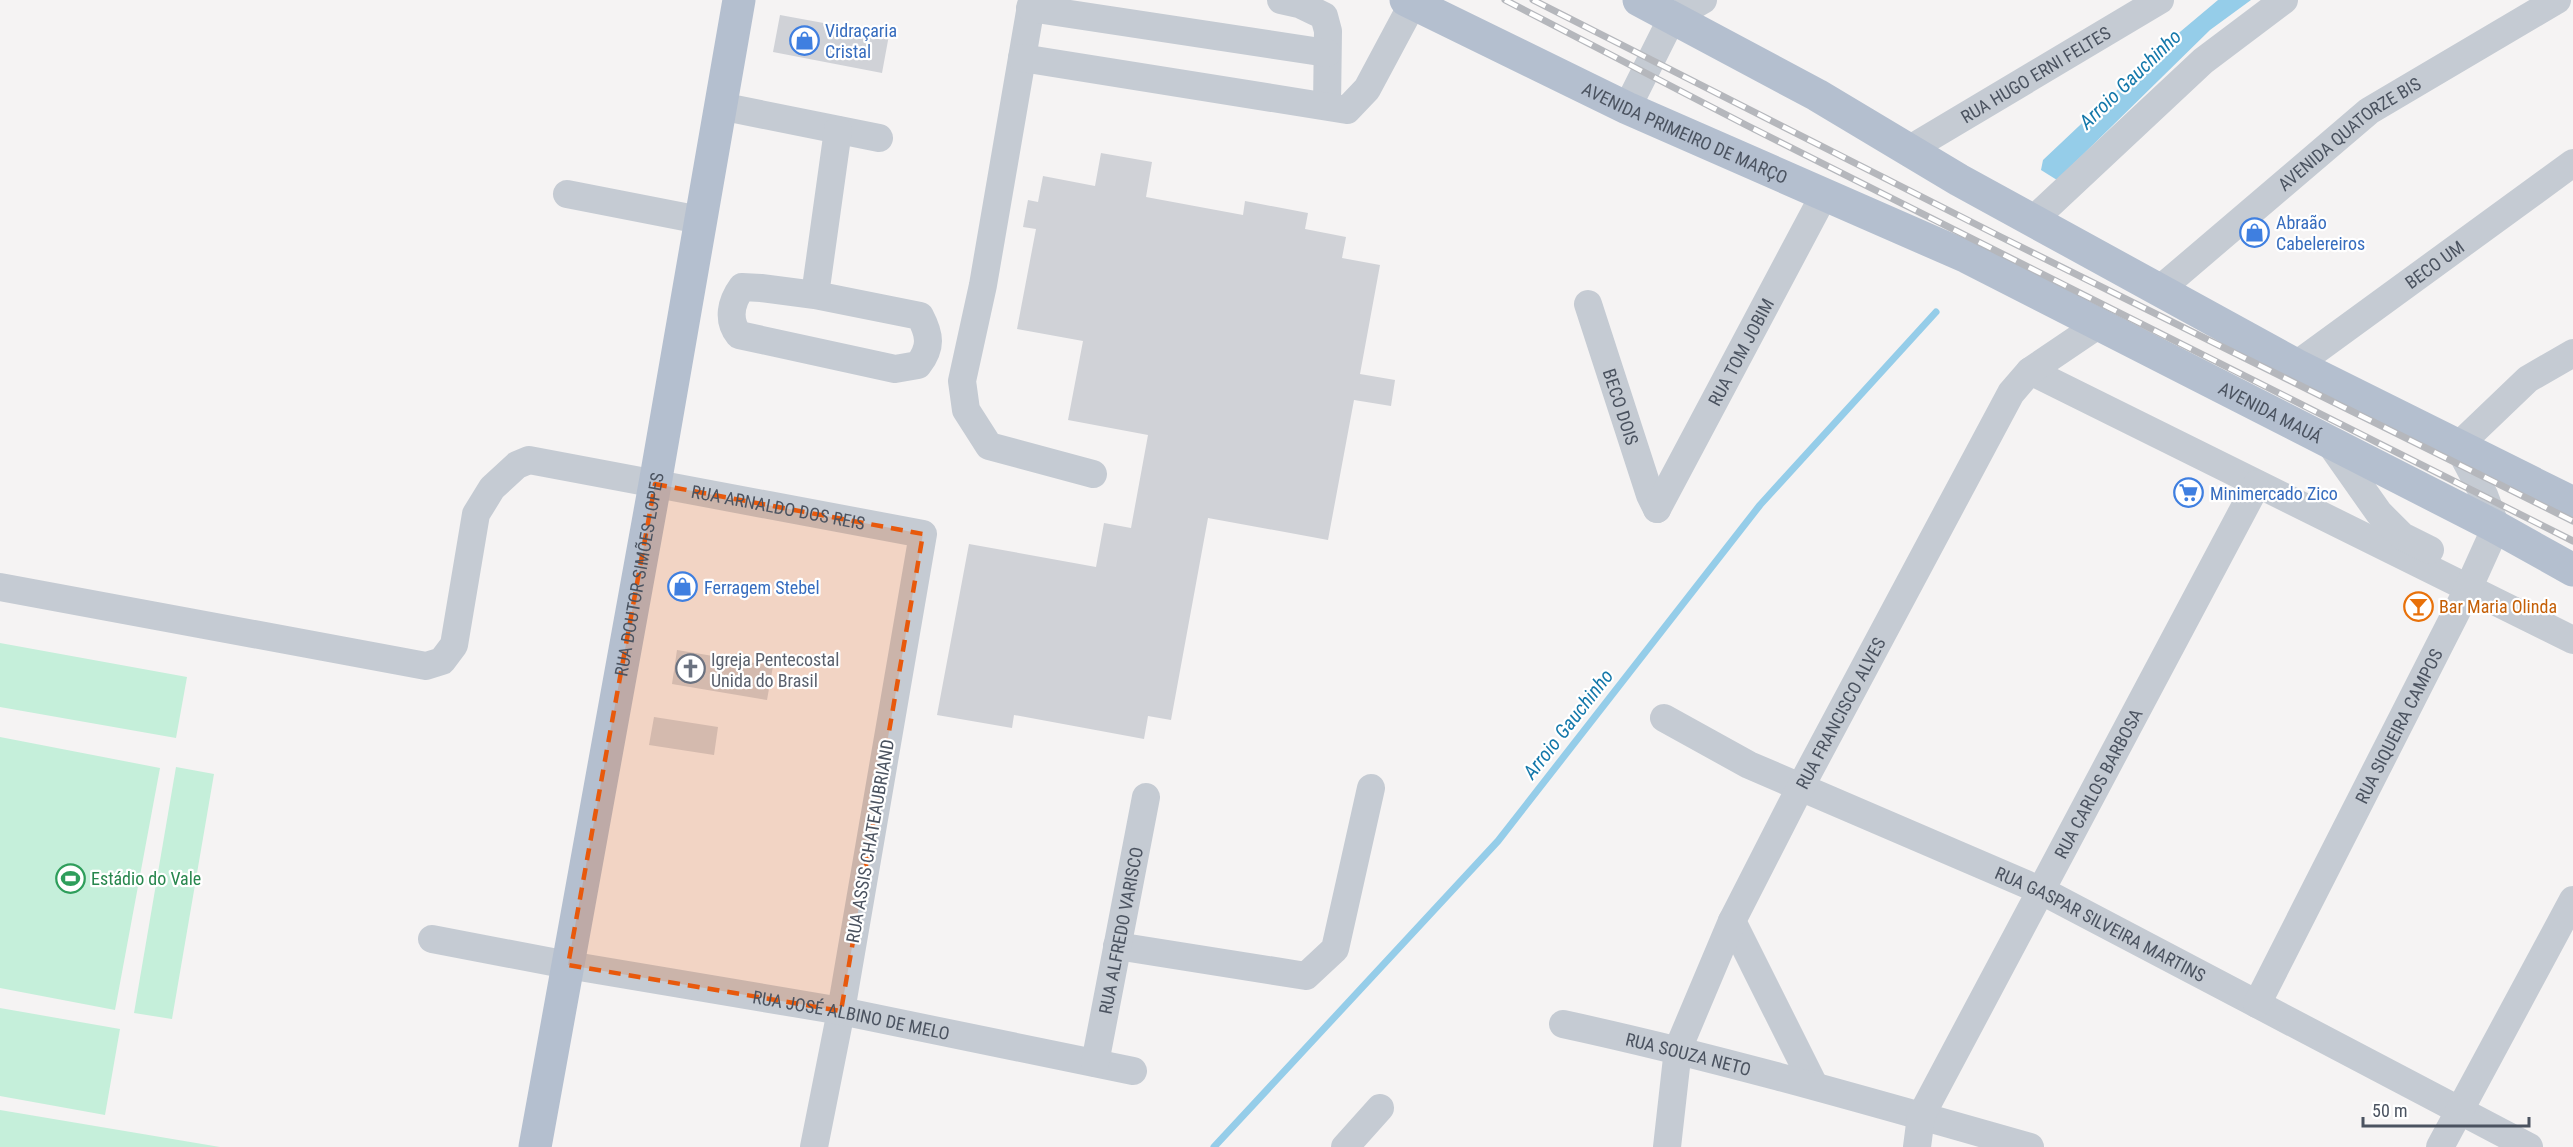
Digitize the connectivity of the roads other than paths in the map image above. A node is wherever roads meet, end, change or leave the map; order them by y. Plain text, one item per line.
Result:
1 (739, 0) edge
2 (1281, 0) edge
3 (1640, 0) edge
4 (1703, 0) edge
5 (2160, 0) edge
6 (2284, 0) edge
7 (2557, 0) edge
8 (1410, 2) edge
9 (1031, 4) edge
10 (1672, 18) junction
11 (1327, 53) junction
12 (1022, 58) junction
13 (720, 106) junction
14 (1327, 106) junction
15 (1627, 108) junction
16 (838, 130) junction
17 (879, 138) dead end
18 (1910, 149) junction
19 (2573, 163) edge
20 (1825, 193) junction
21 (567, 194) dead end
22 (700, 220) junction
23 (2032, 221) junction
24 (1967, 257) joint
25 (2158, 291) junction
26 (815, 295) junction
27 (1588, 304) dead end
28 (2098, 325) junction
29 (2573, 353) edge
30 (2296, 365) junction
31 (2030, 371) junction
32 (2329, 442) junction
33 (2458, 446) junction
34 (1093, 474) dead end
35 (2257, 483) junction
36 (655, 484) junction
37 (2573, 503) edge
38 (1657, 509) joint
39 (2496, 527) junction
40 (923, 534) joint
41 (2573, 570) edge
42 (2472, 581) junction
43 (0, 587) edge
44 (2573, 640) edge
45 (1664, 717) dead end
46 (1371, 788) dead end
47 (1800, 788) junction
48 (1146, 797) dead end
49 (2042, 891) junction
50 (2573, 900) edge
51 (1732, 921) junction
52 (432, 939) dead end
53 (1117, 946) junction
54 (568, 965) junction
55 (2257, 1004) junction
56 (841, 1011) junction
57 (1563, 1024) dead end
58 (1678, 1049) junction
59 (1095, 1063) junction
60 (1133, 1071) dead end
61 (1814, 1084) junction
62 (1380, 1108) dead end
63 (2460, 1111) junction
64 (1921, 1116) junction
65 (535, 1147) edge
66 (814, 1147) edge
67 (1345, 1147) edge
68 (1667, 1147) edge
69 (1917, 1147) edge
70 (2030, 1147) edge
71 (2440, 1147) edge
72 (2529, 1147) edge

1 - 13 main road, RUA DOUTOR SIMÕES LOPES
2 - 11 street
3 - 10 main road
4 - 10 street
5 - 18 street, RUA HUGO ERNI FELTES
6 - 23 street
7 - 25 street, AVENIDA QUATORZE BIS
8 - 14 street
8 - 15 main road, AVENIDA PRIMEIRO DE MARÇO
9 - 11 street
9 - 12 street
10 - 15 street
10 - 18 main road
11 - 14 street
12 - 14 street
12 - 34 street
13 - 16 street
13 - 22 main road, RUA DOUTOR SIMÕES LOPES
15 - 20 main road, AVENIDA PRIMEIRO DE MARÇO
16 - 17 street
16 - 26 street
18 - 23 main road
19 - 30 street, BECO UM
20 - 24 main road, AVENIDA PRIMEIRO DE MARÇO
20 - 38 street, RUA TOM JOBIM
21 - 22 street
22 - 36 main road, RUA DOUTOR SIMÕES LOPES
23 - 25 main road
24 - 28 main road, AVENIDA MAUÁ
25 - 30 main road
26 - 26 street
27 - 38 street, BECO DOIS
28 - 31 street, RUA FRANCISCO ALVES
28 - 32 main road, AVENIDA MAUÁ
29 - 33 street
30 - 33 main road
31 - 35 street
31 - 47 street, RUA FRANCISCO ALVES
32 - 39 main road, AVENIDA MAUÁ
32 - 42 street
33 - 37 main road
33 - 39 street
35 - 42 street
35 - 49 street, RUA CARLOS BARBOSA
36 - 40 street, RUA ARNALDO DOS REIS
36 - 43 street, RUA ARNALDO DOS REIS
36 - 54 main road, RUA DOUTOR SIMÕES LOPES
39 - 41 main road, AVENIDA MAUÁ
39 - 42 street, RUA SIQUEIRA CAMPOS
40 - 56 street, RUA ASSIS CHATEAUBRIAND
42 - 44 street
42 - 55 street, RUA SIQUEIRA CAMPOS
45 - 47 street, RUA GASPAR SILVEIRA MARTINS
46 - 53 street
47 - 49 street, RUA GASPAR SILVEIRA MARTINS
47 - 51 street, RUA FRANCISCO ALVES
48 - 53 street, RUA ALFREDO VARISCO
49 - 55 street, RUA GASPAR SILVEIRA MARTINS
49 - 64 street, RUA CARLOS BARBOSA
50 - 63 street
51 - 58 street, RUA FRANCISCO ALVES
51 - 61 street
52 - 54 street, RUA JOSÉ ALBINO DE MELO
53 - 59 street, RUA ALFREDO VARISCO
54 - 56 street, RUA JOSÉ ALBINO DE MELO
54 - 65 main road, RUA DOUTOR SIMÕES LOPES
55 - 63 street, RUA GASPAR SILVEIRA MARTINS
56 - 59 street, RUA JOSÉ ALBINO DE MELO
56 - 66 street, RUA ASSIS CHATEAUBRIAND
57 - 58 street, RUA SOUZA NETO
58 - 61 street, RUA SOUZA NETO
58 - 68 street, RUA FRANCISCO ALVES
59 - 60 street, RUA JOSÉ ALBINO DE MELO
61 - 64 street, RUA SOUZA NETO
62 - 67 street
63 - 71 street
63 - 72 street, RUA GASPAR SILVEIRA MARTINS
64 - 69 street
64 - 70 street, RUA SOUZA NETO

